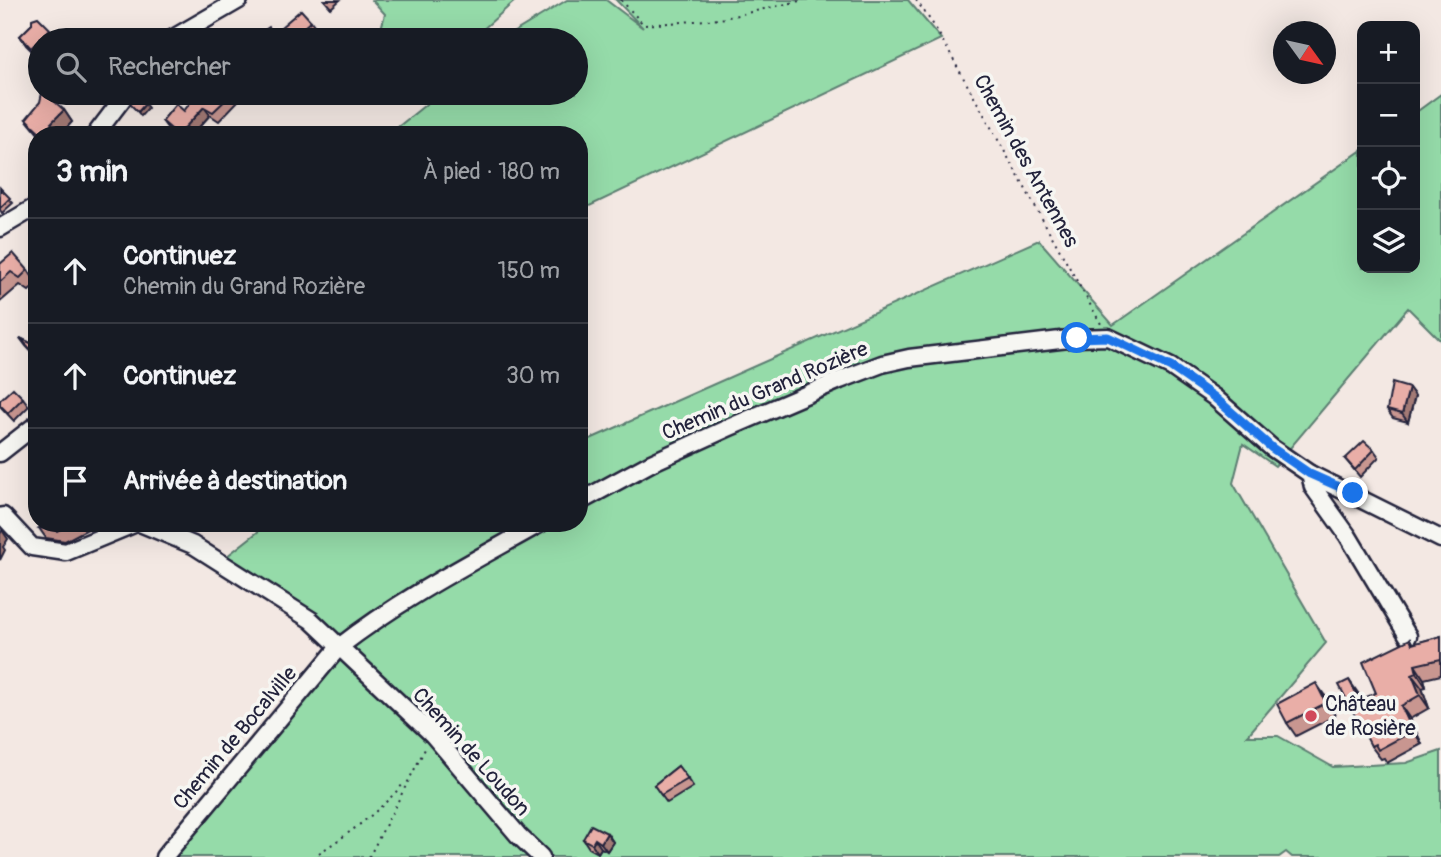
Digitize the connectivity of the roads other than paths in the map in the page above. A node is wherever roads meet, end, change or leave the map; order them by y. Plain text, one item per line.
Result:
1 (239, 0) edge
2 (191, 28) edge
3 (118, 105) edge
4 (102, 126) edge
5 (28, 211) edge
6 (0, 228) edge
7 (28, 431) edge
8 (0, 453) edge
9 (1310, 474) junction
10 (588, 497) edge
11 (1, 515) edge
12 (116, 532) edge
13 (160, 532) edge
14 (525, 532) edge
15 (1441, 539) edge
16 (1408, 636) dead end
17 (339, 648) junction
18 (164, 857) edge
19 (541, 857) edge

1 - 2 street
3 - 4 street
5 - 6 street
7 - 8 street
9 - 10 street, Chemin du Grand Rozière
9 - 15 street
9 - 16 street
11 - 12 street
13 - 17 street, Chemin de Loudon
14 - 17 street
17 - 18 street, Chemin de Bocalville
17 - 19 street, Chemin de Loudon

